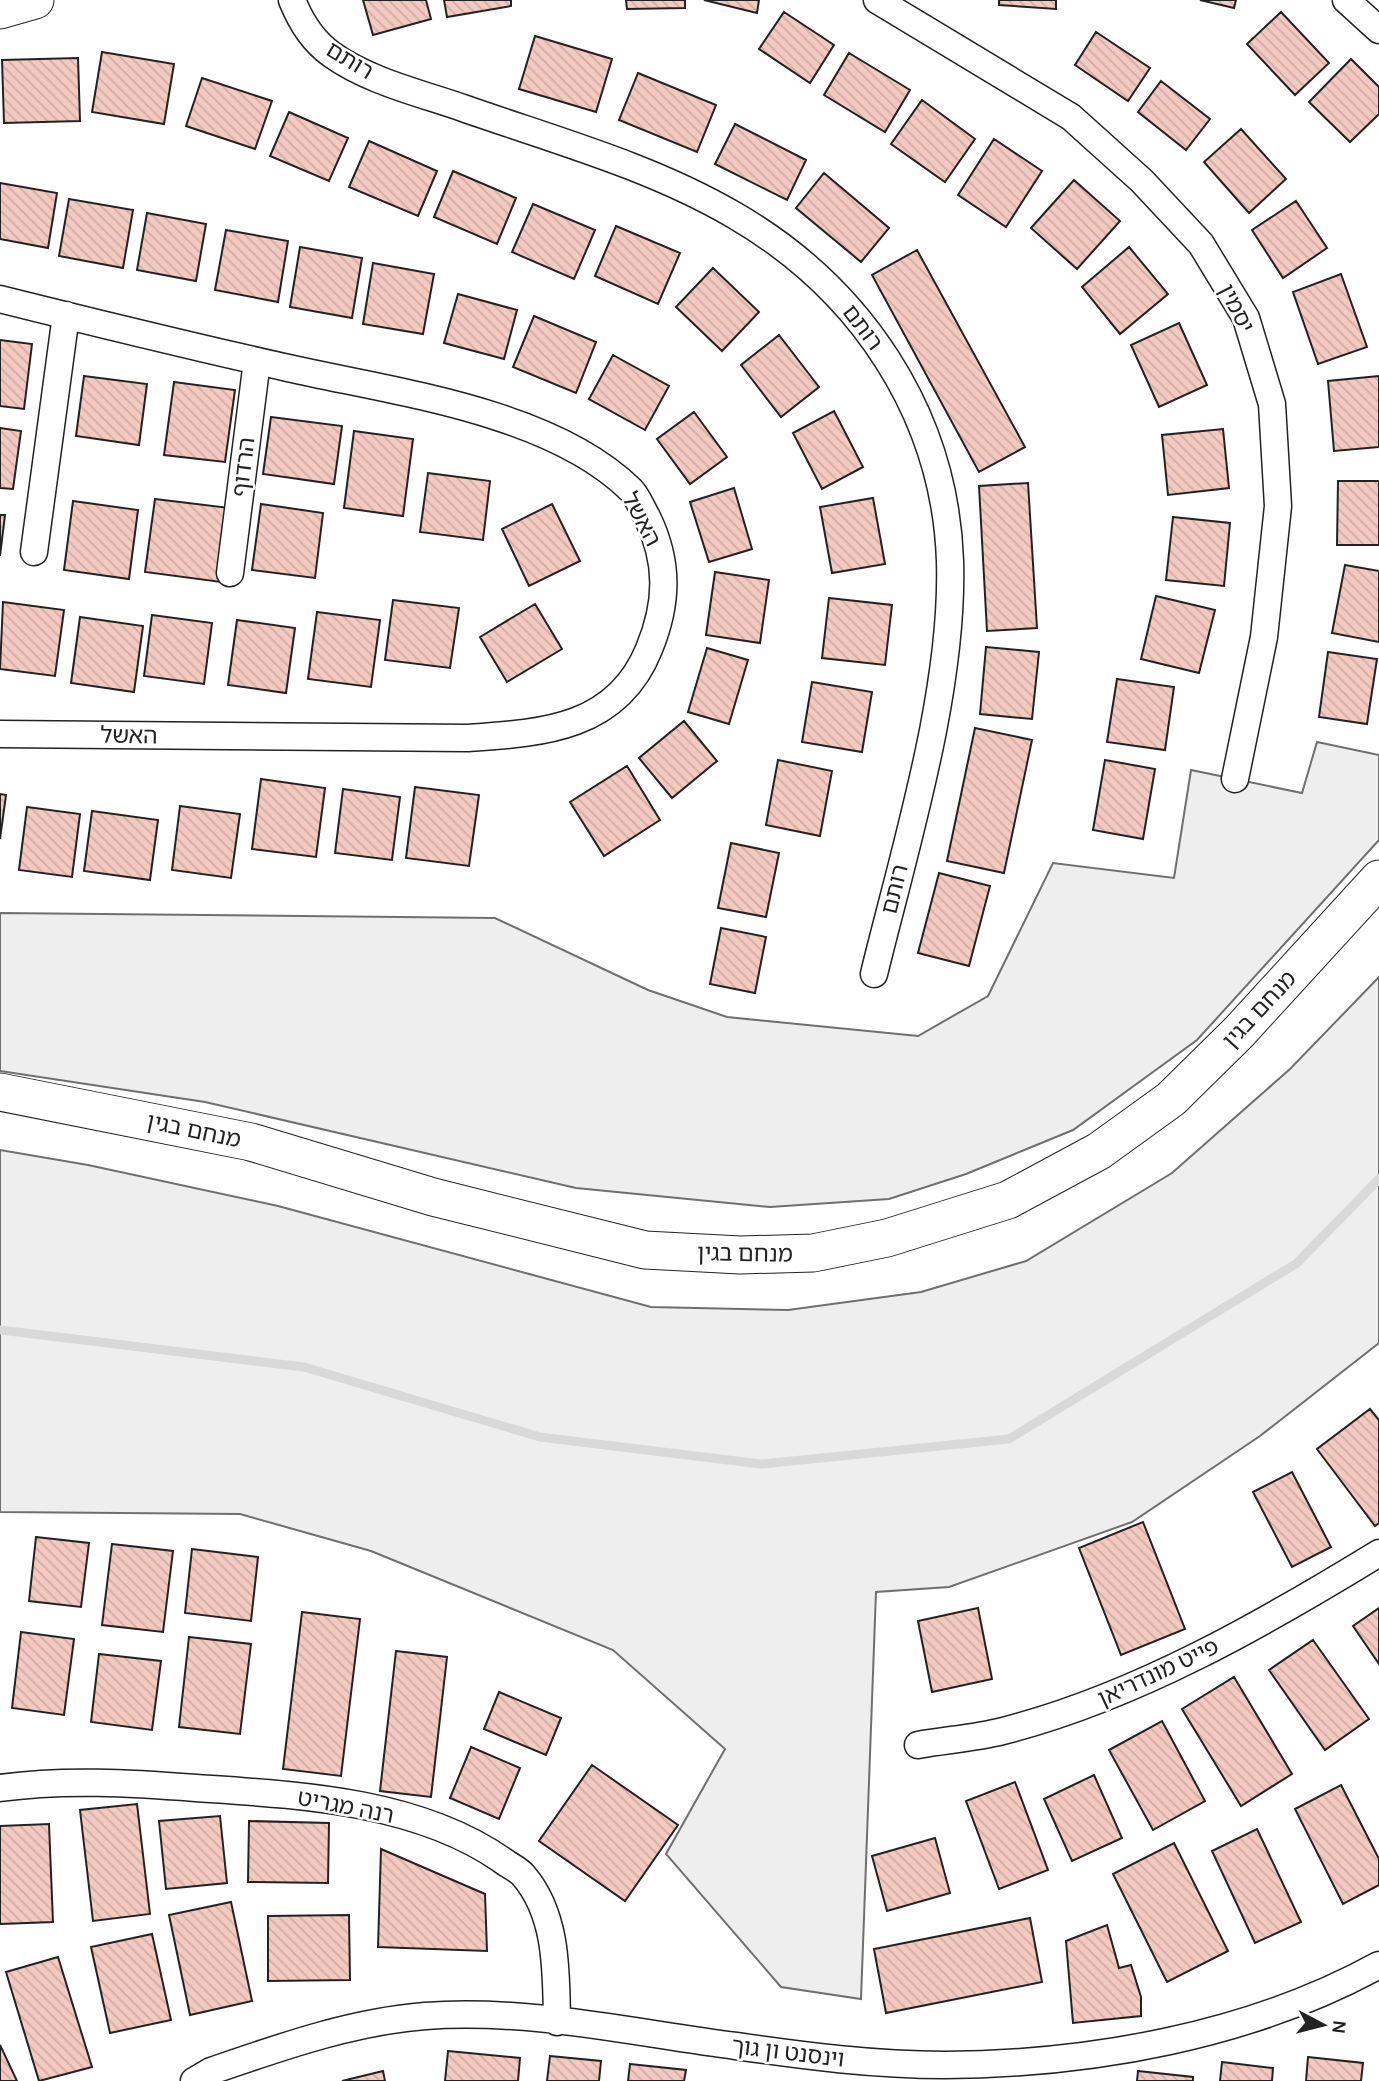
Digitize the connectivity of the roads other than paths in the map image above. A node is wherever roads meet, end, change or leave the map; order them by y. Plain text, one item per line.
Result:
1 (35, 0) edge
2 (292, 0) edge
3 (877, 0) edge
4 (1346, 0) edge
5 (0, 10) edge
6 (1379, 30) edge
7 (0, 299) edge
8 (66, 315) junction
9 (257, 361) junction
10 (34, 552) dead end
11 (230, 573) dead end
12 (0, 734) edge
13 (1235, 779) dead end
14 (1379, 879) edge
15 (874, 974) dead end
16 (0, 1092) edge
17 (1379, 1553) edge
18 (918, 1745) dead end
19 (0, 1788) edge
20 (1379, 1965) edge
21 (557, 2022) junction
22 (194, 2081) edge

1 - 5 street
2 - 15 street, רותם
3 - 13 street, יסמין
4 - 6 street
7 - 8 street, האשל
8 - 9 street, האשל
8 - 10 street
9 - 11 street, הרדוף
9 - 12 street, האשל
14 - 16 street, מנחם בגין
17 - 18 street, פייט מונדריאן
19 - 21 street, רנה מגריט
20 - 21 street, וינסנט ון גוך
21 - 22 street, וינסנט ון גוך

